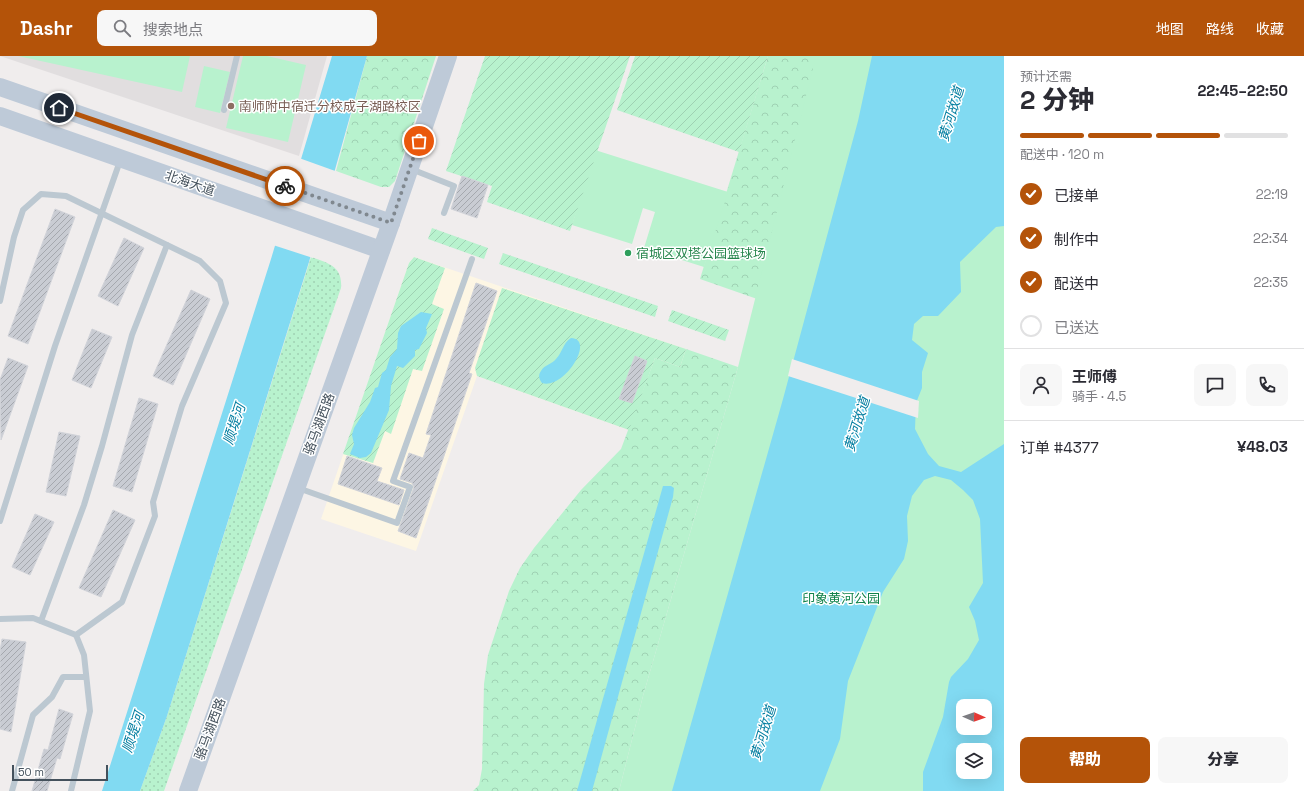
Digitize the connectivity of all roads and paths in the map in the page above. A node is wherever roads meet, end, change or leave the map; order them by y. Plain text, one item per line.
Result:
1 (237, 56) edge
2 (448, 56) edge
3 (0, 87) edge
4 (224, 110) dead end
5 (0, 116) edge
6 (120, 159) junction
7 (410, 169) junction
8 (444, 212) dead end
9 (100, 214) junction
10 (391, 223) junction
11 (167, 245) junction
12 (381, 250) junction
13 (472, 259) dead end
14 (0, 301) edge
15 (297, 488) junction
16 (0, 521) edge
17 (0, 619) edge
18 (41, 621) junction
19 (76, 635) junction
20 (86, 677) junction
21 (12, 791) edge
22 (71, 791) edge
23 (188, 791) edge

1 - 4 lane
2 - 7 street, 骆马湖西路
3 - 10 street
5 - 6 street, 北海大道
6 - 9 lane
6 - 12 street, 北海大道
7 - 8 lane
7 - 10 street, 骆马湖西路
9 - 11 lane
9 - 14 lane
9 - 16 lane
10 - 12 street, 骆马湖西路
11 - 18 lane
11 - 19 lane
12 - 15 street, 骆马湖西路
13 - 15 lane
15 - 23 street, 骆马湖西路
17 - 18 lane
18 - 19 lane
19 - 20 lane
20 - 21 lane
20 - 22 lane

